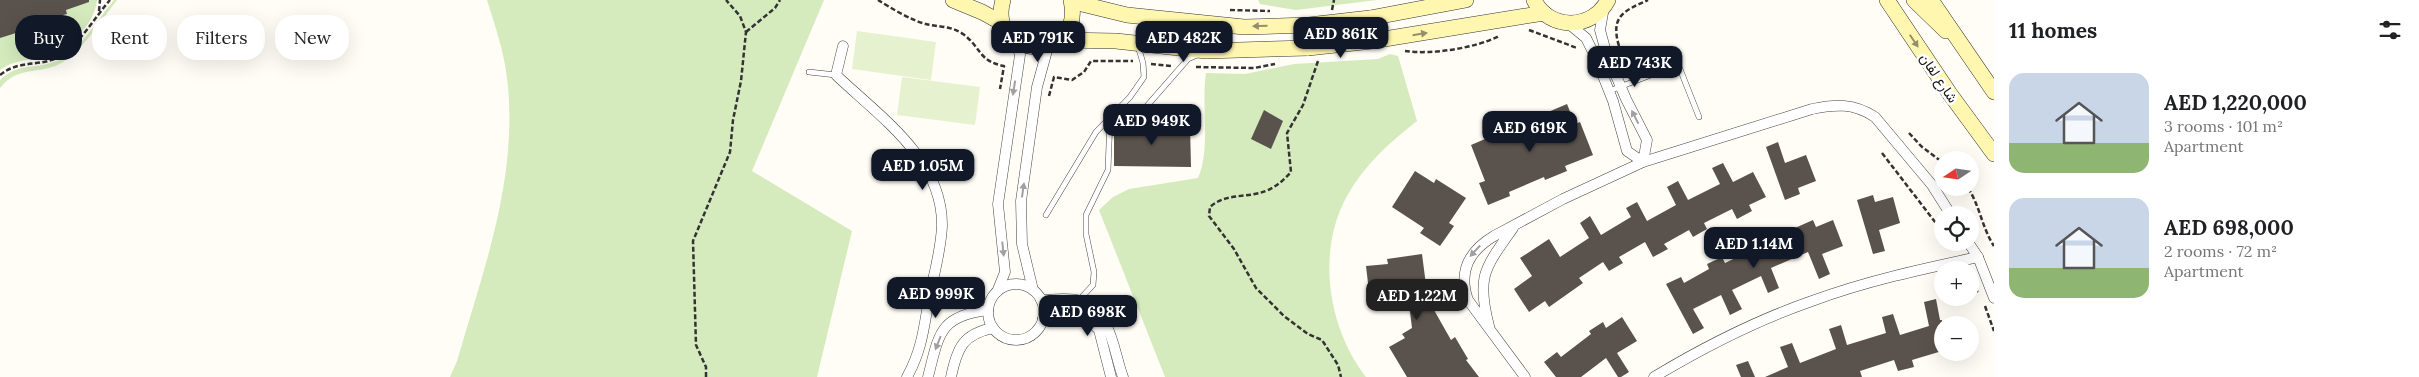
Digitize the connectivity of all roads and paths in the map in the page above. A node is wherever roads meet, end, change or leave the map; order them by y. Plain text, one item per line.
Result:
1 (100, 0) edge
2 (110, 0) edge
3 (726, 0) edge
4 (780, 0) edge
5 (878, 0) edge
6 (953, 0) edge
7 (1003, 0) edge
8 (1071, 0) edge
9 (1077, 0) edge
10 (1334, 0) edge
11 (1466, 0) edge
12 (1534, 0) edge
13 (1648, 0) edge
14 (1887, 0) edge
15 (1914, 0) edge
16 (1932, 0) edge
17 (1606, 3) edge
18 (99, 12) junction
19 (1544, 13) junction
20 (1330, 18) dead end
21 (1002, 23) junction
22 (1569, 24) junction
23 (1521, 30) dead end
24 (746, 32) junction
25 (82, 33) edge
26 (1506, 33) dead end
27 (1957, 39) junction
28 (1014, 40) junction
29 (1054, 43) junction
30 (1137, 43) junction
31 (843, 46) dead end
32 (1620, 46) dead end
33 (1580, 50) dead end
34 (1206, 51) junction
35 (1314, 51) junction
36 (1403, 51) dead end
37 (49, 60) edge
38 (809, 72) dead end
39 (0, 76) edge
40 (836, 76) junction
41 (1621, 87) junction
42 (1000, 89) dead end
43 (1609, 91) junction
44 (1994, 92) edge
45 (1699, 117) dead end
46 (1110, 118) junction
47 (1909, 133) dead end
48 (1882, 153) dead end
49 (1994, 154) edge
50 (1934, 156) edge
51 (1644, 162) junction
52 (1973, 196) edge
53 (1945, 206) edge
54 (1046, 215) dead end
55 (1934, 221) edge
56 (1516, 225) junction
57 (1994, 246) edge
58 (1974, 251) edge
59 (1978, 257) junction
60 (1033, 290) junction
61 (997, 292) junction
62 (1994, 298) edge
63 (1041, 300) junction
64 (1079, 300) junction
65 (988, 310) junction
66 (1043, 318) junction
67 (993, 328) junction
68 (1490, 332) junction
69 (706, 377) edge
70 (907, 377) edge
71 (928, 377) edge
72 (951, 377) edge
73 (1111, 377) edge
74 (1123, 377) edge
75 (1341, 377) edge
76 (1525, 377) edge
77 (1654, 377) edge

1 - 18 path
2 - 18 path
3 - 24 path
4 - 24 path
5 - 42 path
6 - 21 street
7 - 21 street
8 - 29 street
11 -> 9 street, bridge
10 - 20 path
12 - 19 street
13 - 32 path
14 -> 49 street, شارع لفان
15 - 27 street
16 - 27 street
17 - 22 street
17 - 41 street
18 - 25 path
19 - 22 street
35 -> 19 street, bridge
21 - 28 street
22 - 43 street
23 - 33 path
24 - 69 path
26 - 36 path
27 - 44 street
28 - 29 street
28 -> 61 street
29 - 30 street
60 -> 29 street
30 - 34 street
30 - 46 lane
31 - 40 street
34 - 35 street
34 - 46 lane
35 - 75 path
37 - 39 path
38 - 40 lane
40 - 70 street
41 - 43 lane
41 - 45 lane
51 -> 41 street
43 - 51 street
46 - 54 lane
46 - 64 lane
47 - 50 path
48 - 55 path
51 - 53 street
51 - 56 street
52 - 57 path
56 - 68 street
56 -> 68 street
58 - 59 street
59 - 62 street
59 - 77 street
60 - 61 street
60 - 63 street
61 - 65 street
63 - 64 street
63 - 66 street
64 - 74 street
65 - 67 street
65 -> 71 street
66 - 67 street
66 - 73 street
67 - 72 street
68 - 76 street

